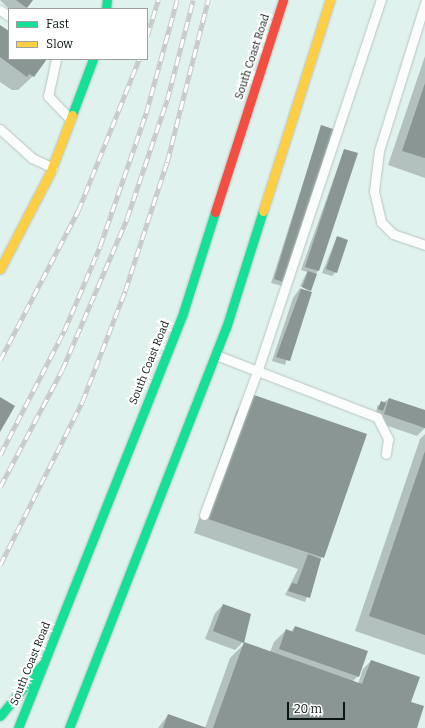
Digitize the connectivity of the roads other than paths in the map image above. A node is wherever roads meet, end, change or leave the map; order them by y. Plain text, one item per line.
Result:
1 (283, 0) edge
2 (330, 0) edge
3 (381, 0) edge
4 (425, 3) edge
5 (56, 60) edge
6 (93, 60) edge
7 (72, 120) junction
8 (0, 129) edge
9 (53, 168) junction
10 (425, 245) edge
11 (0, 269) edge
12 (216, 355) junction
13 (257, 372) junction
14 (386, 454) dead end
15 (204, 516) dead end
16 (46, 659) junction
17 (0, 716) edge
18 (18, 728) edge
19 (69, 728) edge

1 - 16 main road, South Coast Road
2 - 12 main road
3 - 13 lane
4 - 10 lane
5 - 7 lane
6 - 7 main road
7 - 9 main road
8 - 9 lane
9 - 11 main road
12 - 13 lane
12 - 19 main road
13 - 14 lane
13 - 15 lane
16 - 17 main road
16 - 18 main road, South Coast Road

